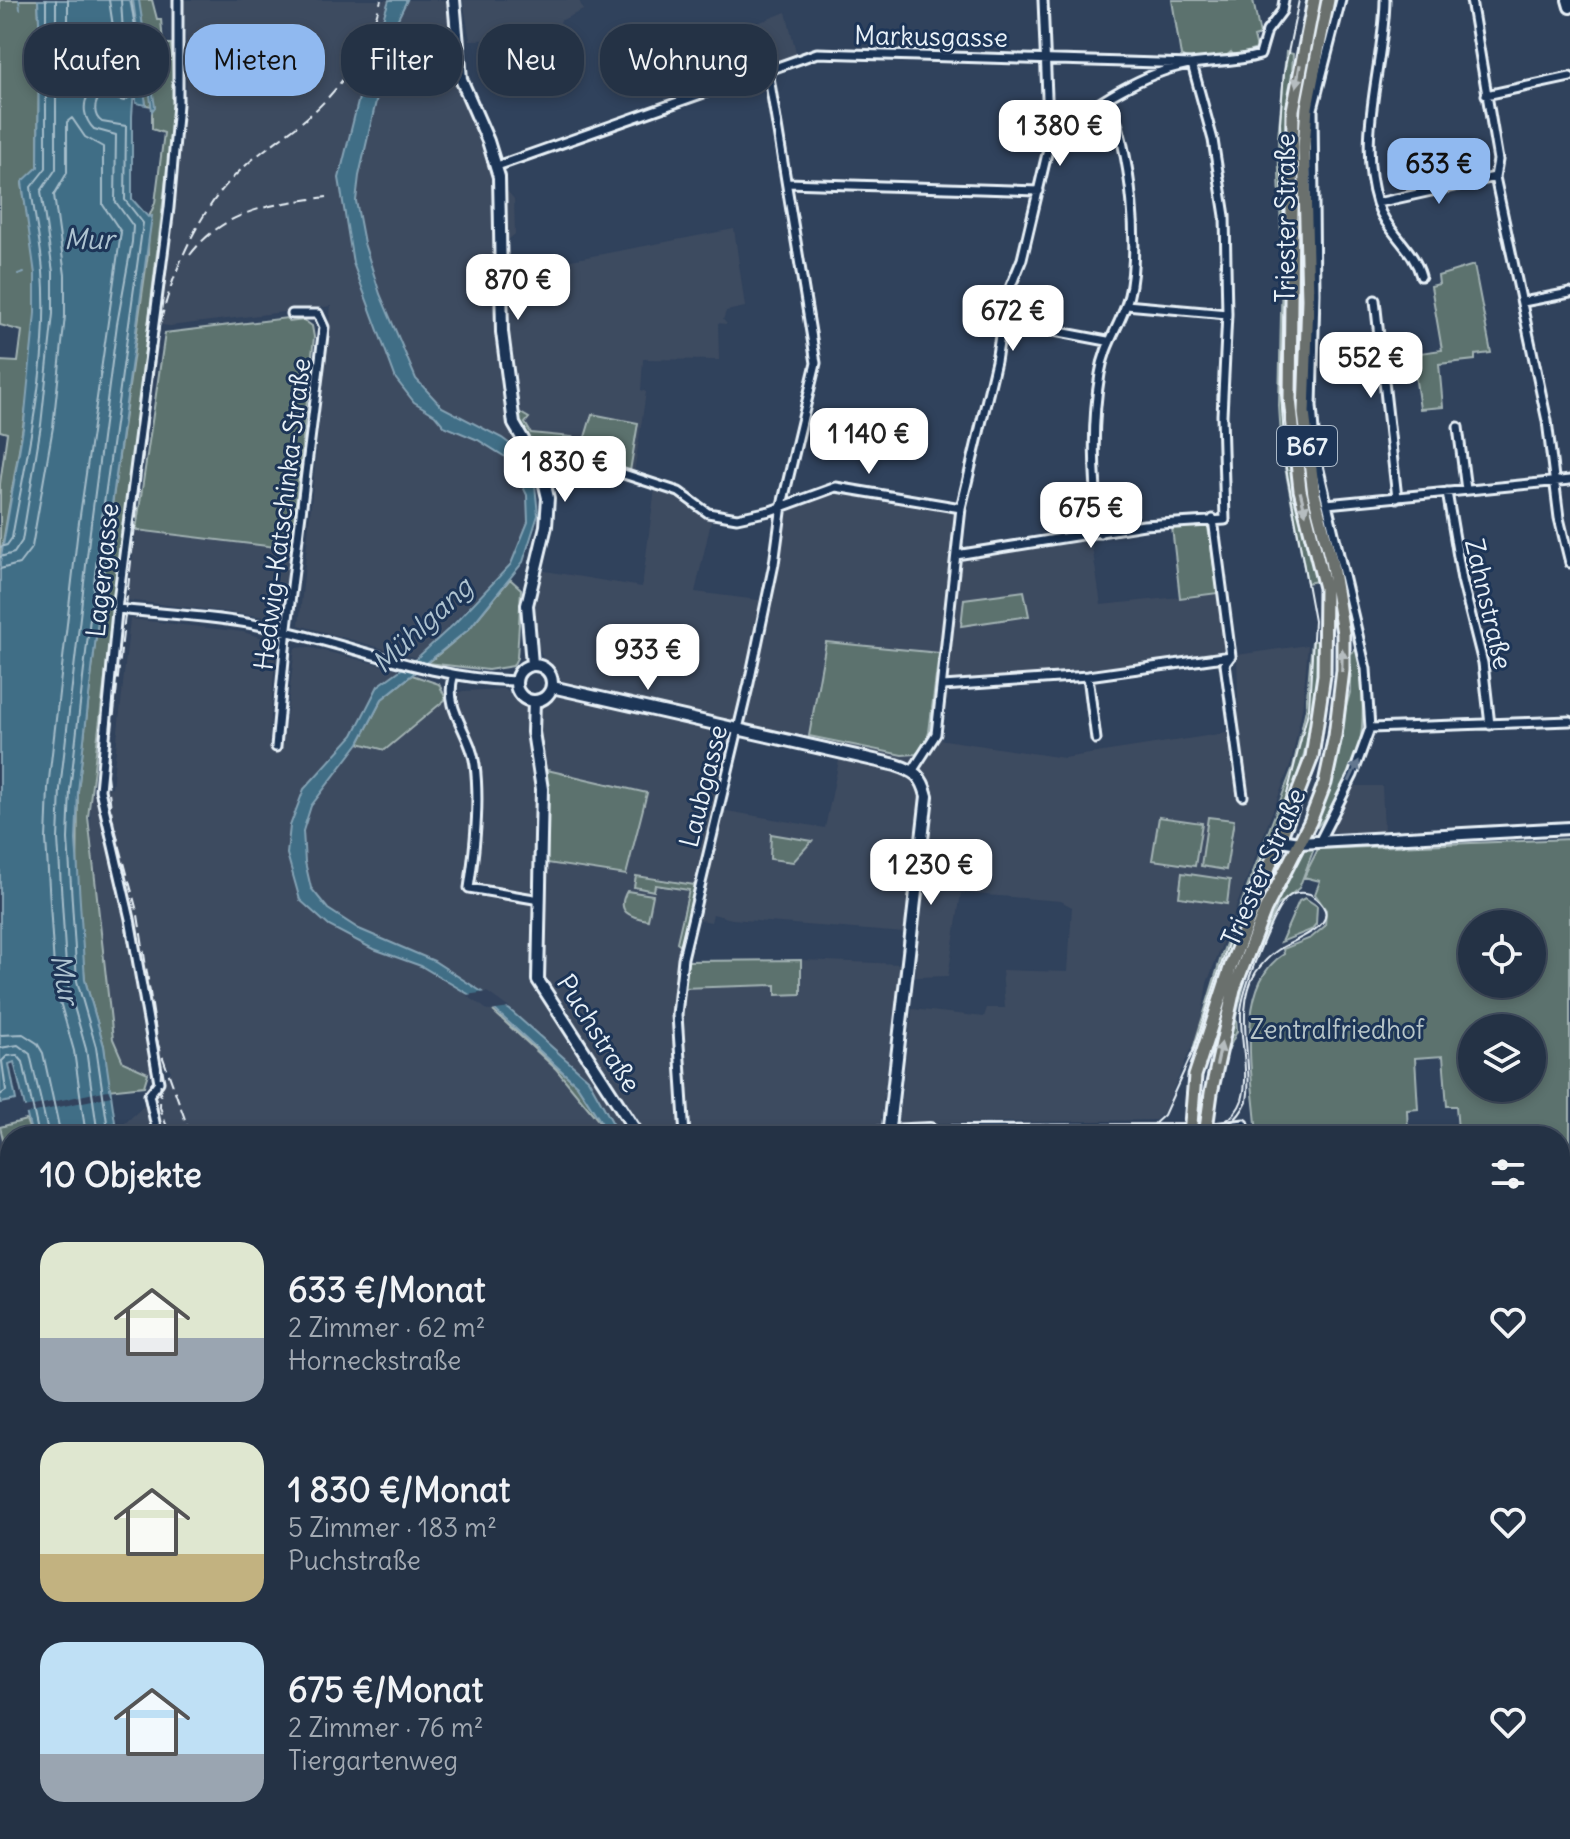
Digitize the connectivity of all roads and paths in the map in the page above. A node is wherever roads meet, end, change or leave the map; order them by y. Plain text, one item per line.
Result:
1 (178, 0) edge
2 (454, 0) edge
3 (1043, 0) edge
4 (1284, 0) edge
5 (1314, 0) edge
6 (1328, 0) edge
7 (1341, 0) edge
8 (1385, 0) edge
9 (1471, 0) edge
10 (1568, 0) edge
11 (1570, 7) edge
12 (1046, 59) junction
13 (1192, 64) junction
14 (777, 68) edge
15 (1570, 77) edge
16 (1486, 95) junction
17 (697, 96) edge
18 (772, 96) edge
19 (1108, 100) junction
20 (1050, 139) junction
21 (497, 166) junction
22 (1495, 177) junction
23 (787, 183) junction
24 (1039, 191) junction
25 (1377, 203) junction
26 (1421, 276) dead end
27 (1570, 293) edge
28 (1375, 300) dead end
29 (1523, 302) junction
30 (1126, 305) junction
31 (292, 314) dead end
32 (1227, 314) junction
33 (1001, 321) junction
34 (1107, 341) junction
35 (1458, 427) dead end
36 (536, 459) junction
37 (1570, 480) edge
38 (1556, 481) junction
39 (1466, 490) junction
40 (1447, 492) junction
41 (1397, 498) junction
42 (1327, 504) junction
43 (782, 505) junction
44 (961, 508) junction
45 (1213, 519) junction
46 (1100, 533) junction
47 (956, 555) junction
48 (1570, 563) edge
49 (117, 609) junction
50 (287, 632) junction
51 (1231, 656) junction
52 (532, 664) junction
53 (1088, 676) junction
54 (453, 677) junction
55 (515, 681) junction
56 (943, 686) junction
57 (552, 687) junction
58 (534, 701) junction
59 (1570, 721) edge
60 (1490, 725) junction
61 (1370, 728) junction
62 (738, 730) junction
63 (1096, 739) dead end
64 (276, 747) dead end
65 (913, 770) junction
66 (1243, 796) dead end
67 (1570, 828) edge
68 (1281, 840) junction
69 (1320, 840) junction
70 (1299, 843) junction
71 (540, 900) junction
72 (156, 1126) edge
73 (632, 1126) edge
74 (684, 1126) edge
75 (890, 1126) edge
76 (1191, 1126) edge
77 (1207, 1126) edge

1 - 49 street, Lagergasse
2 - 21 street
3 - 12 street
4 - 13 street
5 -> 68 main road, Triester Straße / B67
70 -> 6 main road, Triester Straße / B67
7 - 42 street, Triester Straße
8 - 25 street
9 - 16 street
10 - 11 street
12 - 13 street, Markusgasse
12 - 14 street, Markusgasse
12 - 20 street
13 - 19 street
13 - 32 street
15 - 16 street
16 - 22 street
17 - 21 street, Markusgasse
18 - 23 street, Laubgasse
19 - 20 street
19 - 30 street
20 - 24 street
21 - 36 street
22 - 25 street
22 - 29 street
23 - 24 street
23 - 43 street, Laubgasse
24 - 33 street
25 - 26 street
27 - 29 street
28 - 41 street
29 - 38 street
30 - 32 street
30 - 34 street
31 - 50 street, Hedwig-Katschinka-Straße
32 - 45 street
33 - 34 street
33 - 44 street
34 - 46 street
35 - 39 street
36 - 43 street
36 - 52 street
37 - 38 street
38 - 39 street
38 - 48 street
39 - 40 street
40 - 41 street
40 - 60 street, Zahnstraße
41 - 42 street
42 - 61 street, Triester Straße
43 - 44 street
43 - 62 street, Laubgasse
44 - 47 street
45 - 46 street
45 - 51 street
46 - 47 street
47 - 56 street
49 - 50 street
49 - 72 street, Lagergasse
50 - 54 street
50 - 64 street, Hedwig-Katschinka-Straße
51 - 53 street
51 - 66 street
52 - 55 street
52 - 57 street
53 - 56 street
53 - 63 street
54 - 55 street
54 - 71 street
55 - 58 street
56 - 65 street
57 - 58 street
57 - 62 street
58 - 71 street, Puchstraße
59 - 60 street
60 - 61 street
69 -> 61 street, Triester Straße
62 - 65 street
62 - 74 street, Laubgasse
65 - 75 street
67 - 69 street
68 - 70 street
68 - 76 main road, Triester Straße / B67
69 - 70 street
77 -> 70 main road, Triester Straße / B67
71 - 73 street, Puchstraße

